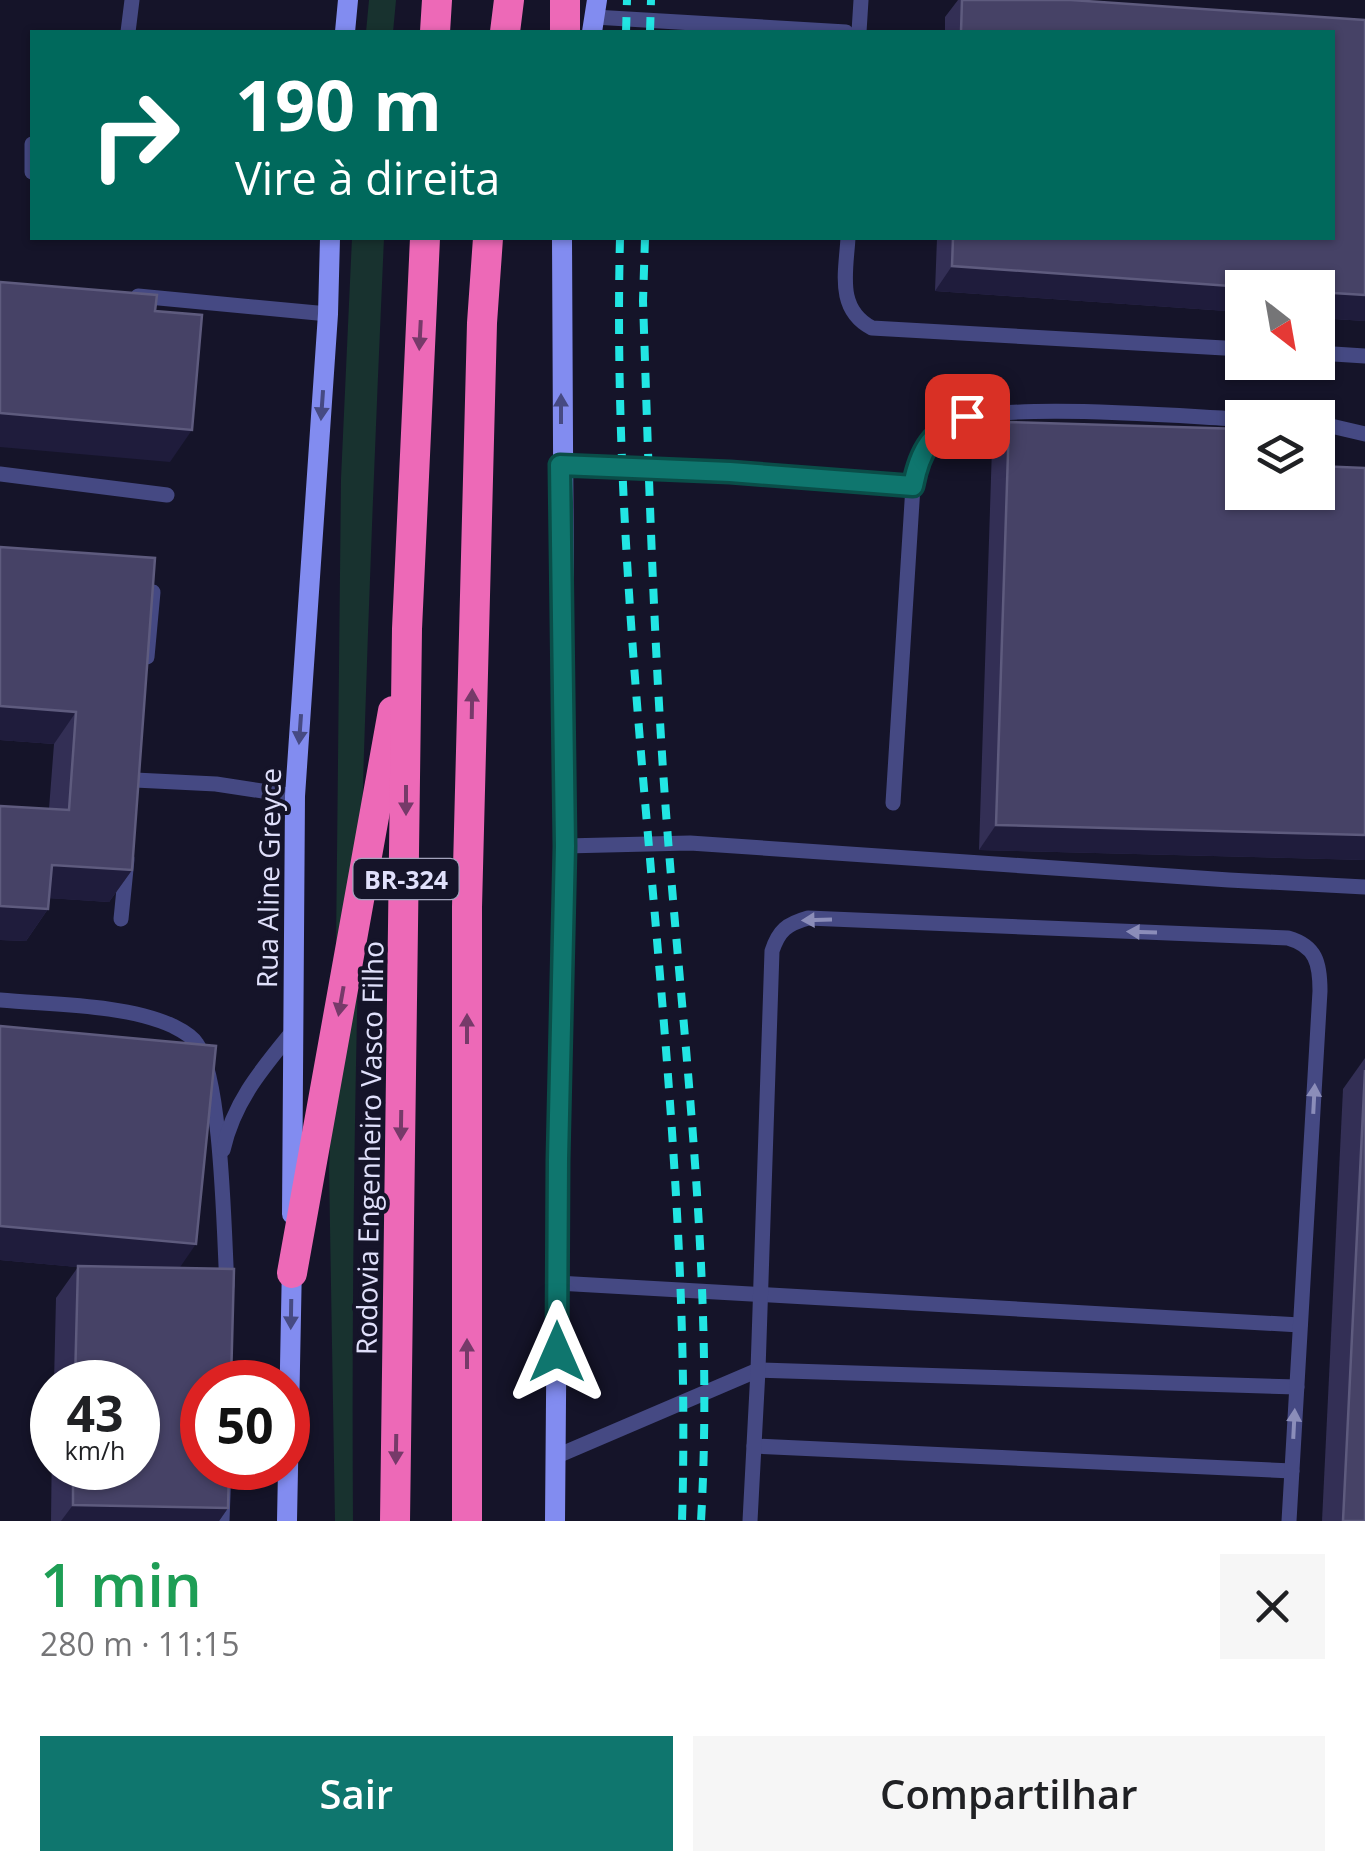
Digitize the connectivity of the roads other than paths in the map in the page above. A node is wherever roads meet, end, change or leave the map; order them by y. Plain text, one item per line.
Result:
1 (132, 0) edge
2 (348, 0) edge
3 (437, 0) edge
4 (508, 0) edge
5 (565, 0) edge
6 (861, 0) edge
7 (594, 16) edge
8 (128, 30) edge
9 (345, 30) edge
10 (435, 30) edge
11 (506, 30) edge
12 (564, 30) edge
13 (814, 30) edge
14 (859, 30) edge
15 (330, 240) edge
16 (425, 240) edge
17 (488, 240) edge
18 (562, 240) edge
19 (848, 240) edge
20 (119, 294) edge
21 (328, 314) junction
22 (1225, 348) edge
23 (1335, 354) edge
24 (1365, 356) edge
25 (1225, 418) edge
26 (1335, 427) edge
27 (1365, 434) edge
28 (560, 465) junction
29 (0, 474) edge
30 (913, 486) junction
31 (166, 495) dead end
32 (154, 592) edge
33 (407, 630) junction
34 (146, 667) edge
35 (137, 761) edge
36 (135, 780) junction
37 (295, 796) junction
38 (133, 797) edge
39 (893, 803) dead end
40 (565, 846) junction
41 (128, 850) edge
42 (1365, 886) edge
43 (121, 919) dead end
44 (0, 1000) edge
45 (293, 1031) junction
46 (220, 1169) junction
47 (292, 1273) junction
48 (557, 1283) junction
49 (761, 1296) junction
50 (228, 1308) edge
51 (1300, 1325) junction
52 (758, 1370) junction
53 (1296, 1387) junction
54 (754, 1446) junction
55 (557, 1456) junction
56 (1292, 1471) junction
57 (223, 1490) edge
58 (222, 1521) edge
59 (287, 1521) edge
60 (395, 1521) edge
61 (467, 1521) edge
62 (555, 1521) edge
63 (750, 1521) edge
64 (1289, 1521) edge

1 - 8 lane
2 - 9 main road
3 - 10 highway
4 - 11 highway
5 - 12 highway
6 - 14 lane
7 - 13 lane
15 - 21 main road, Rua Aline Greyce
16 -> 33 highway, Rodovia Engenheiro Vasco Filho / BR-324
61 -> 17 highway, BR-324
28 -> 18 main road
19 - 22 lane
20 - 21 lane
21 -> 37 main road, Rua Aline Greyce
23 - 24 lane
25 - 30 lane
26 - 27 lane
28 - 30 lane
28 - 40 main road
29 - 31 lane
30 - 39 lane
32 - 34 lane
33 -> 47 highway
33 -> 60 highway, Rodovia Engenheiro Vasco Filho / BR-324
35 - 36 lane
36 - 37 lane
36 - 38 lane
37 - 45 main road, Rua Aline Greyce
40 - 42 lane
40 - 48 main road
41 - 43 lane
44 - 46 lane
45 - 46 lane
45 - 47 main road, Rua Aline Greyce
46 - 50 lane
47 -> 59 main road, Rua Aline Greyce
48 - 49 lane
48 - 55 main road
49 - 51 lane
51 -> 49 lane
49 - 52 lane
51 - 53 lane
52 - 53 lane
52 - 54 lane
52 - 55 lane
56 -> 53 lane
54 - 56 lane
54 - 63 lane
55 - 62 main road
56 - 64 lane
57 - 58 lane

